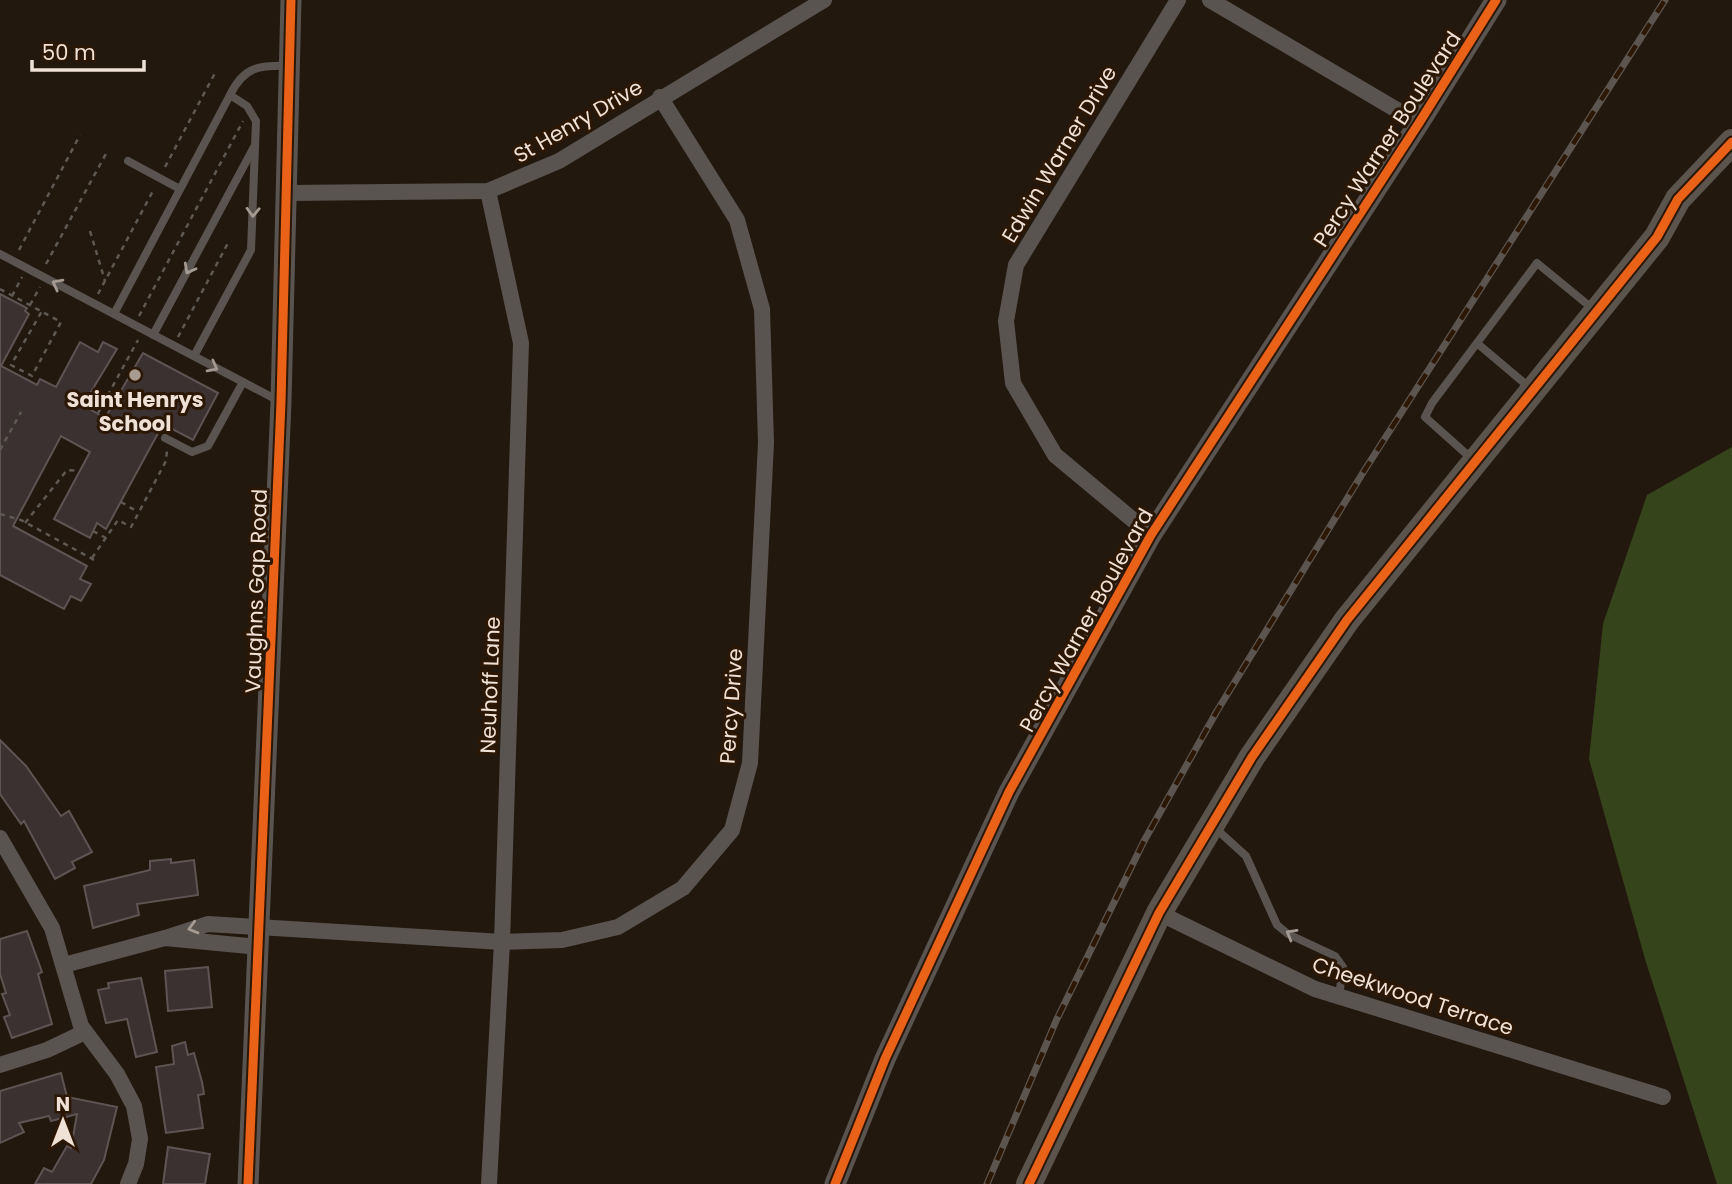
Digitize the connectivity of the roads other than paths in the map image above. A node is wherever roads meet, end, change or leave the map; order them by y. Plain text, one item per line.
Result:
1 (291, 0) edge
2 (824, 0) edge
3 (1178, 0) edge
4 (1210, 0) edge
5 (1496, 0) edge
6 (290, 66) junction
7 (230, 95) junction
8 (660, 97) junction
9 (1419, 123) junction
10 (1732, 142) edge
11 (256, 144) junction
12 (128, 161) dead end
13 (180, 189) junction
14 (488, 191) junction
15 (287, 192) junction
16 (0, 254) edge
17 (1595, 311) junction
18 (114, 314) junction
19 (153, 335) junction
20 (1478, 344) junction
21 (194, 356) junction
22 (243, 382) junction
23 (1532, 389) junction
24 (281, 402) junction
25 (167, 439) road end
26 (1475, 461) junction
27 (1151, 535) junction
28 (1211, 825) junction
29 (0, 838) edge
30 (1159, 913) junction
31 (260, 937) junction
32 (502, 942) junction
33 (64, 965) junction
34 (1339, 996) junction
35 (85, 1031) junction
36 (0, 1065) edge
37 (1663, 1097) dead end
38 (128, 1184) edge
39 (248, 1184) edge
40 (489, 1184) edge
41 (835, 1184) edge
42 (1029, 1184) edge

1 - 6 street, Vaughns Gap Road
2 - 8 street, St Henry Drive
3 - 27 street, Edwin Warner Drive
4 - 9 street
5 - 9 street, Percy Warner Boulevard
6 - 7 lane
6 - 15 street, Vaughns Gap Road
7 - 11 lane
7 - 13 lane
8 - 14 street, St Henry Drive
8 - 32 street, Percy Drive
9 - 27 street, Percy Warner Boulevard
10 - 17 main road
11 -> 19 lane
11 -> 21 lane
12 - 13 lane
13 - 18 lane
14 - 15 street, St Henry Drive
14 - 32 street, Neuhoff Lane
15 - 24 street, Vaughns Gap Road
18 -> 16 lane
17 - 20 lane
17 - 23 main road
18 - 19 lane
19 - 21 lane
20 - 23 lane
20 - 26 lane
21 -> 22 lane
22 - 24 lane
22 - 25 lane
23 - 26 main road
24 - 31 street, Vaughns Gap Road
26 - 28 main road
27 - 41 street, Percy Warner Boulevard
28 - 30 main road
34 -> 28 lane
29 - 33 street
30 - 34 street, Cheekwood Terrace
30 - 42 main road
31 - 32 street, Percy Drive
31 - 33 street, Percy Drive
31 - 39 street, Vaughns Gap Road
32 - 40 street, Neuhoff Lane
33 - 35 street
34 - 37 street, Cheekwood Terrace
35 - 36 street
35 - 38 street

